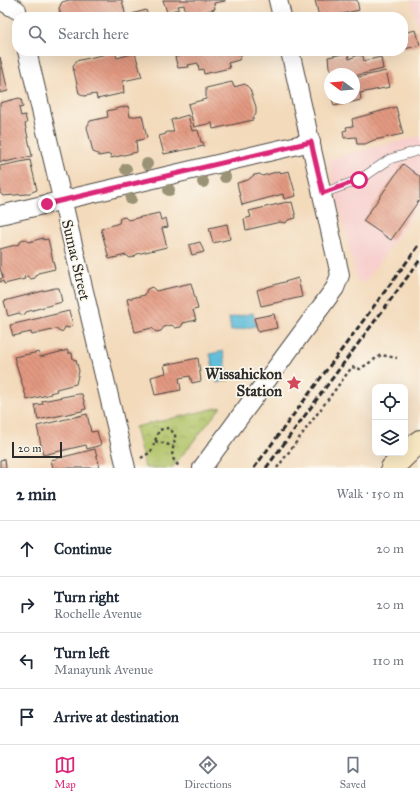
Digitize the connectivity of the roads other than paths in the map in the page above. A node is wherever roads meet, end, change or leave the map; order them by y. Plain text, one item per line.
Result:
1 (0, 0) edge
2 (278, 0) edge
3 (17, 9) edge
4 (281, 12) edge
5 (28, 56) edge
6 (291, 56) edge
7 (311, 142) junction
8 (420, 150) edge
9 (323, 193) junction
10 (62, 201) junction
11 (0, 215) edge
12 (420, 441) edge
13 (132, 464) edge
14 (202, 468) edge
15 (392, 468) edge

1 - 3 street
2 - 4 street
5 - 10 street, Sumac Street
6 - 7 street
7 - 9 street
7 - 10 street
8 - 9 lane
9 - 14 street
10 - 11 street
10 - 13 street, Sumac Street
12 - 15 main road

